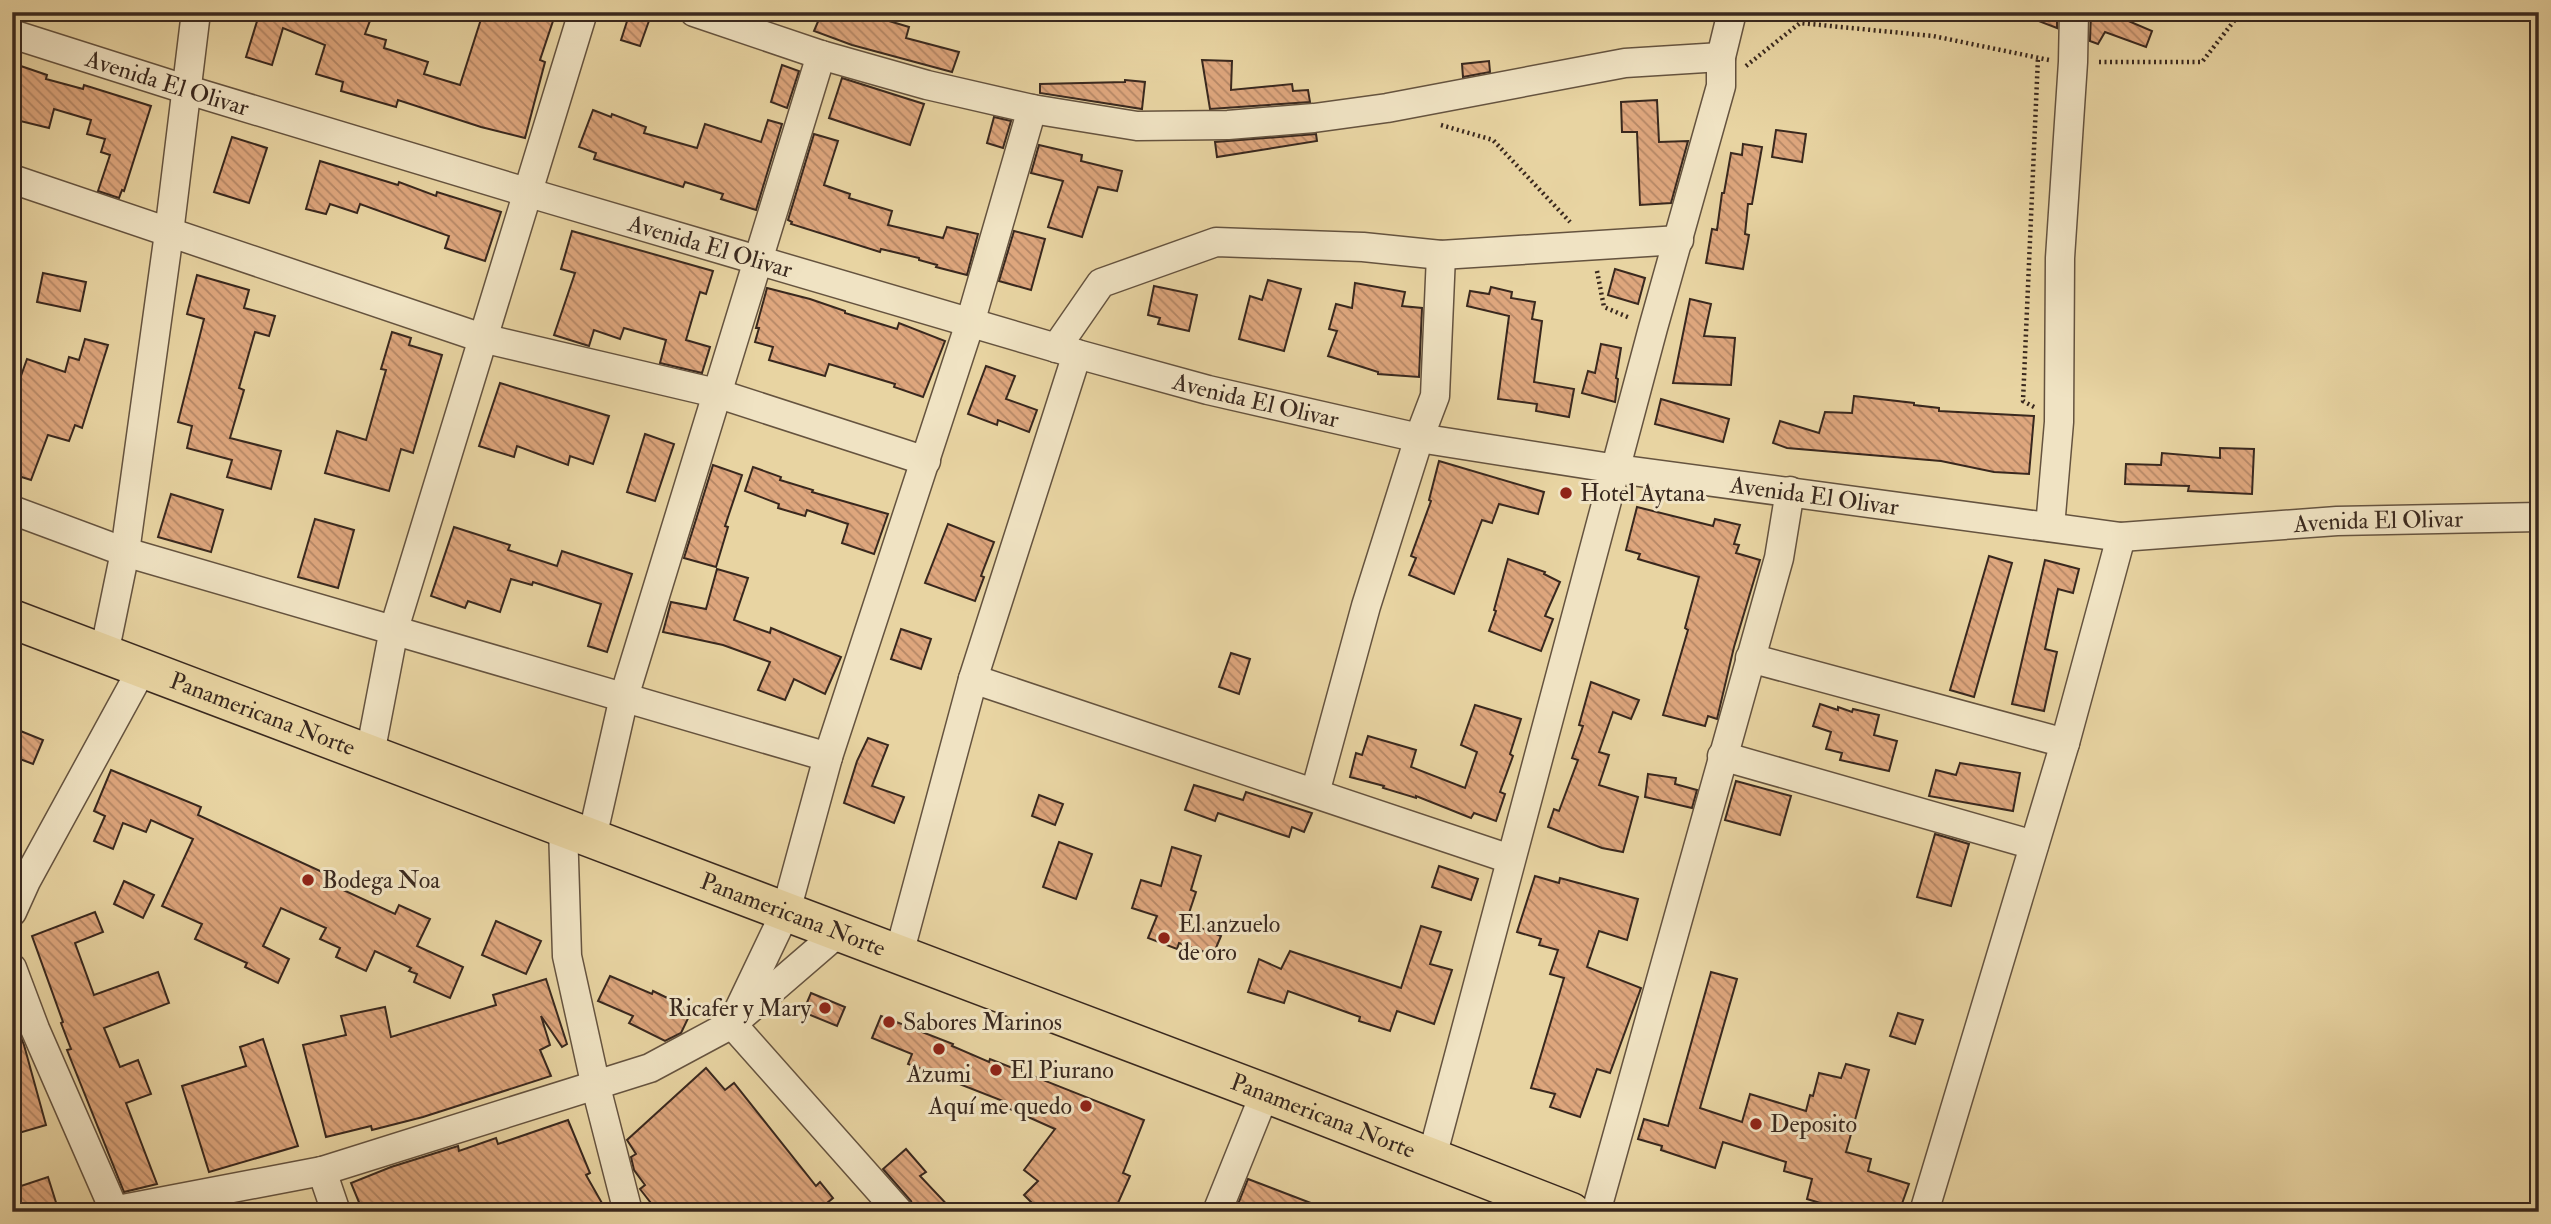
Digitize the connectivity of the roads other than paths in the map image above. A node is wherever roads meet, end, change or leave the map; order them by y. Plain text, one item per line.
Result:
1 (196, 12) edge
2 (583, 12) edge
3 (694, 12) edge
4 (1732, 12) edge
5 (2074, 12) edge
6 (12, 34) edge
7 (821, 55) junction
8 (1721, 57) junction
9 (188, 90) junction
10 (1032, 109) junction
11 (12, 179) edge
12 (526, 192) junction
13 (169, 233) junction
14 (1679, 240) junction
15 (1441, 255) junction
16 (759, 261) junction
17 (970, 323) junction
18 (482, 338) junction
19 (1067, 351) junction
20 (716, 393) junction
21 (1419, 438) junction
22 (926, 461) junction
23 (1617, 469) junction
24 (1790, 491) junction
25 (12, 510) edge
26 (2539, 517) edge
27 (2050, 527) junction
28 (2121, 537) junction
29 (125, 552) junction
30 (12, 619) edge
31 (394, 629) junction
32 (104, 654) junction
33 (1750, 658) junction
34 (142, 669) junction
35 (973, 679) junction
36 (624, 697) junction
37 (2065, 743) junction
38 (370, 754) junction
39 (1722, 755) junction
40 (828, 757) junction
41 (1315, 793) junction
42 (578, 833) junction
43 (2034, 845) junction
44 (1510, 859) junction
45 (19, 883) edge
46 (12, 912) edge
47 (786, 912) junction
48 (840, 931) junction
49 (899, 954) junction
50 (12, 968) edge
51 (732, 1024) junction
52 (24, 1032) edge
53 (596, 1087) junction
54 (1265, 1093) junction
55 (1432, 1157) junction
56 (322, 1171) junction
57 (112, 1211) edge
58 (336, 1212) edge
59 (628, 1212) edge
60 (899, 1212) edge
61 (1217, 1212) edge
62 (1571, 1212) edge
63 (1596, 1212) edge
64 (1924, 1212) edge

1 - 9 street
2 - 12 street
3 - 7 street
4 - 8 street
5 - 27 street
6 - 9 street, Avenida El Olivar
7 - 10 street
7 - 16 street
8 - 10 street
8 - 14 street
9 - 12 street, Avenida El Olivar
9 - 13 street
10 - 17 street
11 - 13 street
12 - 16 street, Avenida El Olivar
12 - 18 street
13 - 18 street
13 - 29 street
14 - 15 street
14 - 23 street
15 - 19 street
15 - 21 street
16 - 17 street, Avenida El Olivar
16 - 20 street
17 - 19 street, Avenida El Olivar
17 - 22 street
18 - 20 street
18 - 31 street
19 - 21 street, Avenida El Olivar
19 - 35 street
20 - 22 street
20 - 36 street
21 - 23 street, Avenida El Olivar
21 - 41 street
22 - 40 street
23 - 24 street, Avenida El Olivar
23 - 44 street
24 - 27 street, Avenida El Olivar
24 - 33 street
25 - 29 street
26 - 28 street, Avenida El Olivar
27 - 28 street, Avenida El Olivar
28 - 37 street
29 - 31 street
29 - 32 street
30 - 32 highway, Panamericana Norte
31 - 36 street
31 - 38 street
32 - 34 highway, Panamericana Norte
33 - 37 street
33 - 39 street
34 - 38 highway, Panamericana Norte
34 - 45 street
35 - 41 street
35 - 49 street
36 - 40 street
36 - 42 street
37 - 43 street
38 - 42 highway, Panamericana Norte
39 - 43 street
39 - 63 street
40 - 47 street
41 - 44 street
42 - 47 highway, Panamericana Norte
42 - 53 street
43 - 64 street
44 - 55 street
45 - 46 street
47 - 48 highway, Panamericana Norte
47 - 51 street
48 - 49 highway, Panamericana Norte
48 - 51 street
49 - 54 highway, Panamericana Norte
50 - 52 street
51 - 53 street
51 - 60 street
52 - 57 street
53 - 56 street
53 - 59 street
54 - 55 highway, Panamericana Norte
54 - 61 street
55 - 62 highway, Panamericana Norte
56 - 57 street
56 - 58 street

